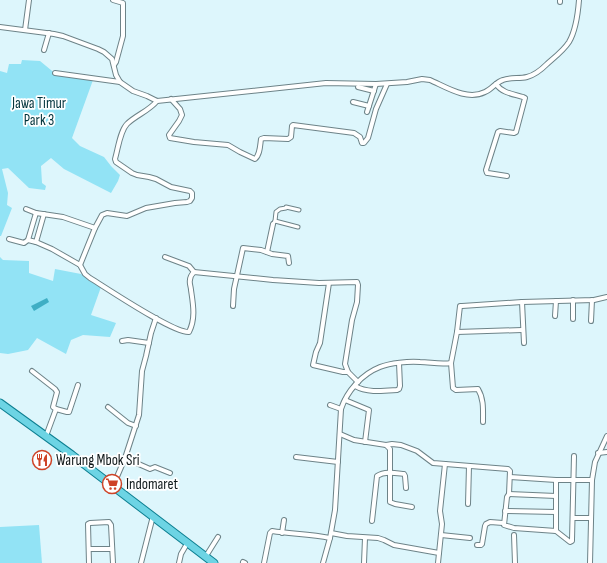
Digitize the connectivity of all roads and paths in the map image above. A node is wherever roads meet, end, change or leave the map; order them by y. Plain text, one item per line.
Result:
1 (29, 0) edge
2 (113, 0) edge
3 (579, 0) edge
4 (0, 27) edge
5 (25, 30) junction
6 (48, 33) junction
7 (44, 50) dead end
8 (114, 65) junction
9 (55, 73) dead end
10 (120, 82) junction
11 (376, 84) junction
12 (388, 84) junction
13 (496, 84) junction
14 (358, 87) dead end
15 (374, 91) junction
16 (172, 99) junction
17 (158, 101) junction
18 (353, 102) dead end
19 (369, 106) junction
20 (367, 112) dead end
21 (507, 176) dead end
22 (26, 208) dead end
23 (299, 210) dead end
24 (36, 213) junction
25 (44, 214) junction
26 (274, 223) junction
27 (298, 227) dead end
28 (95, 228) junction
29 (9, 239) dead end
30 (28, 240) junction
31 (36, 242) junction
32 (267, 252) junction
33 (165, 257) dead end
34 (289, 263) dead end
35 (80, 266) junction
36 (194, 272) junction
37 (237, 277) junction
38 (329, 283) junction
39 (607, 297) edge
40 (573, 300) junction
41 (592, 300) junction
42 (556, 301) junction
43 (522, 302) junction
44 (233, 306) dead end
45 (555, 316) dead end
46 (156, 318) junction
47 (573, 319) dead end
48 (591, 320) dead end
49 (522, 330) junction
50 (457, 332) junction
51 (122, 341) dead end
52 (149, 343) junction
53 (524, 343) dead end
54 (399, 363) junction
55 (451, 363) junction
56 (32, 371) dead end
57 (348, 372) junction
58 (358, 382) junction
59 (78, 385) dead end
60 (355, 386) junction
61 (345, 400) junction
62 (0, 402) edge
63 (330, 405) dead end
64 (108, 407) dead end
65 (56, 409) junction
66 (341, 410) junction
67 (482, 422) dead end
68 (136, 426) junction
69 (340, 434) junction
70 (46, 436) junction
71 (607, 436) edge
72 (365, 442) junction
73 (386, 445) junction
74 (607, 452) edge
75 (598, 453) junction
76 (574, 456) dead end
77 (296, 457) dead end
78 (125, 458) junction
79 (338, 462) junction
80 (445, 464) junction
81 (469, 466) junction
82 (170, 473) dead end
83 (390, 473) junction
84 (510, 477) junction
85 (574, 479) junction
86 (556, 480) junction
87 (592, 480) junction
88 (113, 486) junction
89 (406, 488) dead end
90 (509, 494) junction
91 (556, 496) junction
92 (468, 504) dead end
93 (412, 507) dead end
94 (505, 511) junction
95 (556, 512) junction
96 (153, 516) junction
97 (573, 518) junction
98 (591, 518) junction
99 (284, 520) dead end
100 (372, 521) dead end
101 (503, 524) junction
102 (556, 531) junction
103 (282, 533) junction
104 (441, 535) junction
105 (514, 535) dead end
106 (331, 536) junction
107 (218, 537) dead end
108 (365, 538) junction
109 (470, 538) dead end
110 (188, 542) junction
111 (477, 545) dead end
112 (89, 549) junction
113 (112, 549) junction
114 (439, 553) junction
115 (206, 556) junction
116 (89, 563) edge
117 (113, 563) edge
118 (141, 563) edge
119 (179, 563) edge
120 (214, 563) edge
121 (264, 563) edge
122 (323, 563) edge
123 (364, 563) edge
124 (438, 563) edge
125 (515, 563) edge
126 (590, 563) edge

1 - 5 street
2 - 8 street
3 - 13 street
4 - 5 street
5 - 6 street
6 - 7 street
6 - 8 street
8 - 10 street
9 - 10 street
10 - 17 street
11 - 12 street
11 - 15 street
11 - 16 street
12 - 13 street
12 - 16 street
13 - 21 street
14 - 15 street
15 - 19 street
16 - 17 street
17 - 28 street
18 - 19 street
19 - 20 street
22 - 24 street
23 - 26 street
24 - 25 street
24 - 30 street
25 - 28 street
25 - 31 street
26 - 27 street
26 - 32 street
28 - 35 street
29 - 30 street
30 - 31 street
31 - 35 street
32 - 34 street
32 - 37 street
33 - 36 street
35 - 46 street
36 - 37 street
36 - 46 street
37 - 38 street
37 - 44 street
38 - 57 street
38 - 57 street
39 - 41 street
40 - 41 street
40 - 42 street
40 - 47 street
41 - 48 street
42 - 43 street
42 - 45 street
43 - 49 street
43 - 50 street
46 - 52 street
49 - 50 street
49 - 53 street
50 - 55 street
51 - 52 street
52 - 68 street
54 - 55 street
54 - 58 street
54 - 60 street
55 - 67 street
56 - 65 street
57 - 58 street
58 - 60 street
59 - 65 street
60 - 61 street
61 - 66 street
61 - 72 street
62 - 70 main road
63 - 66 street
64 - 68 street
65 - 70 street
66 - 69 street
68 - 78 street
69 - 72 street
69 - 79 street
70 - 88 main road
71 - 75 street
72 - 73 street
73 - 80 street
73 - 83 street
74 - 75 street
75 - 87 street
76 - 85 street
77 - 79 street
78 - 82 street
78 - 88 street
79 - 106 street
80 - 81 street
80 - 104 street
81 - 84 street
81 - 92 street
83 - 89 street
83 - 93 street
83 - 100 street
84 - 86 street
84 - 90 street
85 - 86 street
85 - 87 street
85 - 97 street
86 - 91 street
87 - 98 street
88 - 96 main road
90 - 91 street
90 - 94 street
91 - 95 street
94 - 95 street
94 - 101 street
95 - 102 street
96 - 110 main road
96 - 118 street
97 - 98 street
97 - 102 street
98 - 126 street
99 - 103 street
101 - 102 street
101 - 111 street
103 - 106 street
103 - 121 street
104 - 109 street
104 - 114 street
105 - 125 street
106 - 108 street
106 - 122 street
107 - 115 street
108 - 114 street
108 - 123 street
110 - 115 main road
110 - 119 street
112 - 113 street
112 - 113 street
112 - 116 street
113 - 117 street
114 - 124 street
115 - 120 main road

